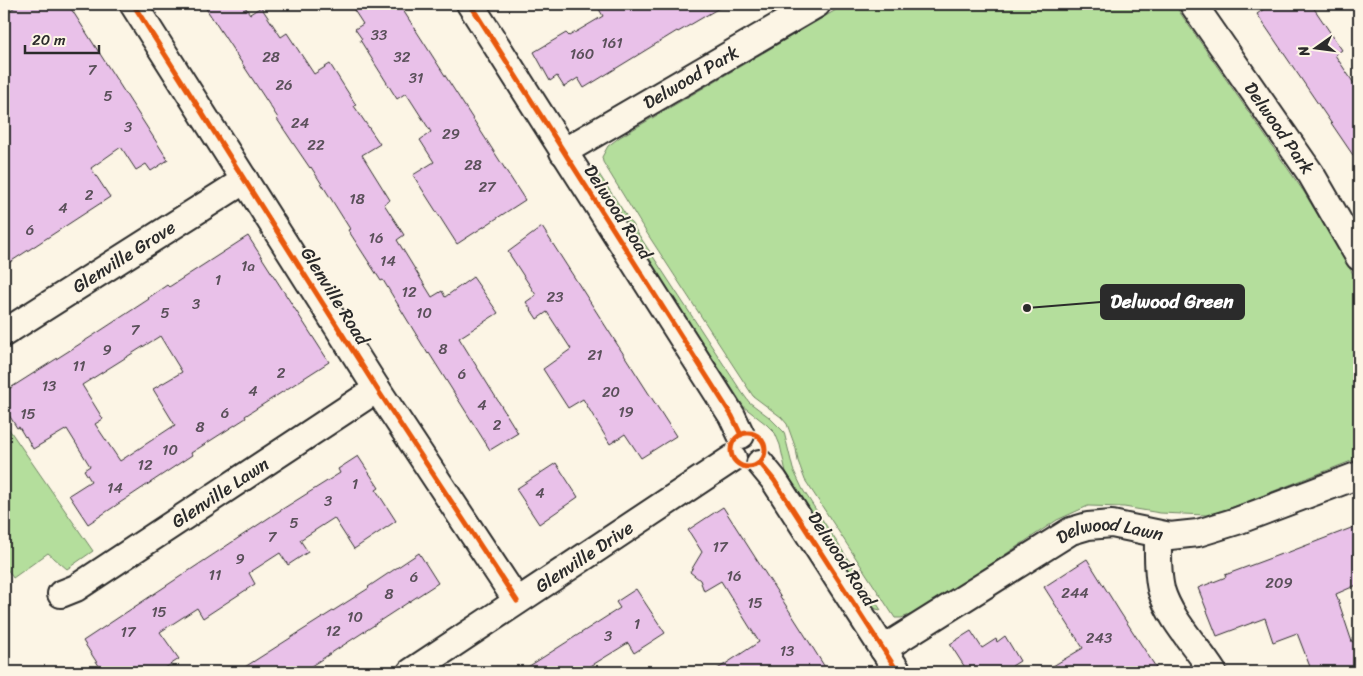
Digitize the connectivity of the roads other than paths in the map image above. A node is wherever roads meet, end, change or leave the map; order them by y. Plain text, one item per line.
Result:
1 (133, 4) edge
2 (470, 4) edge
3 (817, 4) edge
4 (1193, 4) edge
5 (563, 152) junction
6 (245, 180) junction
7 (1359, 257) edge
8 (4, 332) edge
9 (377, 389) junction
10 (737, 447) junction
11 (1359, 475) edge
12 (1158, 534) junction
13 (61, 594) dead end
14 (517, 601) junction
15 (883, 649) junction
16 (411, 672) edge
17 (898, 672) edge
18 (1213, 672) edge

1 - 6 street, Glenville Road
2 - 5 street, Delwood Road
3 - 5 street, Delwood Park
4 - 7 street, Delwood Park
5 - 10 street, Delwood Road
6 - 8 street, Glenville Grove
6 - 9 street, Glenville Road
9 - 13 street, Glenville Lawn
9 - 14 street, Glenville Road
10 - 14 street, Glenville Drive
10 - 15 street, Delwood Road
11 - 12 street, Delwood Lawn
12 - 15 street, Delwood Lawn
12 - 18 street
14 - 16 street, Glenville Drive
15 - 17 street, Delwood Road

